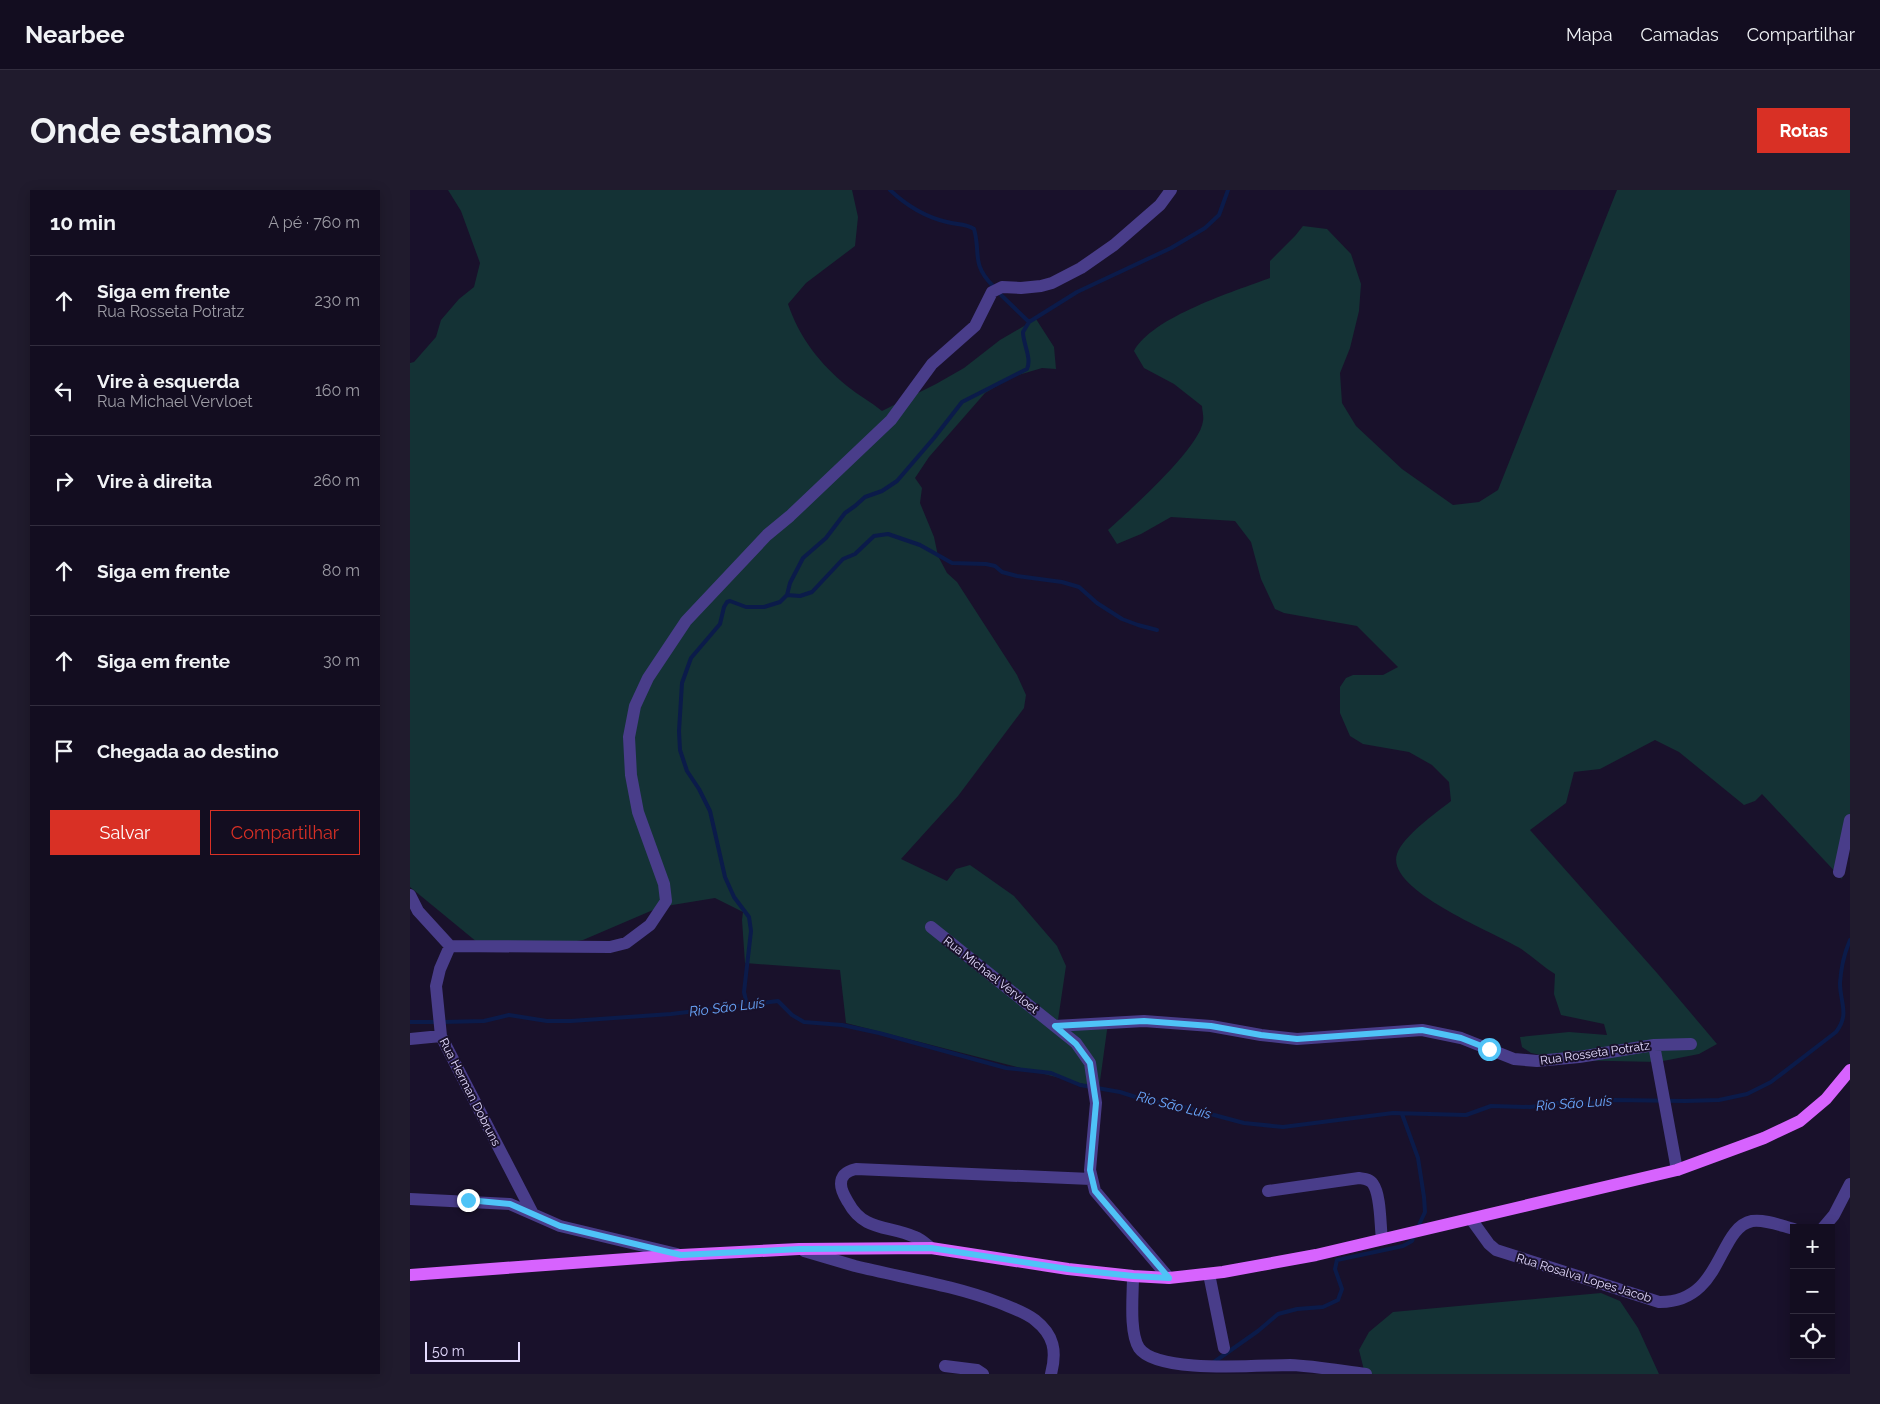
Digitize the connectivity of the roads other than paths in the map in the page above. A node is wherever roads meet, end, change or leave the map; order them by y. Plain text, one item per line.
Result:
1 (1171, 190) edge
2 (1850, 820) edge
3 (1838, 872) dead end
4 (410, 895) edge
5 (414, 912) edge
6 (931, 927) dead end
7 (450, 946) junction
8 (1055, 1026) junction
9 (441, 1034) junction
10 (410, 1039) edge
11 (1691, 1044) dead end
12 (1654, 1045) junction
13 (1850, 1070) edge
14 (1678, 1170) junction
15 (1091, 1179) junction
16 (1850, 1184) edge
17 (1268, 1191) dead end
18 (410, 1199) edge
19 (532, 1212) junction
20 (1471, 1219) junction
21 (1826, 1224) edge
22 (1790, 1228) edge
23 (1382, 1239) junction
24 (931, 1248) junction
25 (799, 1249) junction
26 (681, 1255) junction
27 (1208, 1274) junction
28 (410, 1275) edge
29 (1133, 1276) junction
30 (1169, 1278) junction
31 (1224, 1348) dead end
32 (945, 1366) dead end
33 (983, 1374) edge
34 (1051, 1374) edge
35 (1366, 1374) edge

1 - 7 street
2 - 3 street
4 - 5 street
5 - 7 street
6 - 8 street, Rua Michael Vervloet
7 - 9 street, Rua Herman Dobruns
8 - 12 street, Rua Rosseta Potratz
8 - 15 street, Rua Michael Vervloet
9 - 10 street
9 - 19 street, Rua Herman Dobruns
11 - 12 street, Rua Rosseta Potratz
12 - 14 street
13 - 14 main road
14 - 20 main road
15 - 24 street
15 - 30 street, Rua Michael Vervloet
16 - 21 street
17 - 23 street
18 - 19 street
19 - 26 street
20 - 22 street, Rua Rosalva Lopes Jacob
20 - 23 main road
23 - 27 main road
24 - 25 main road
24 - 29 main road
25 - 26 main road
25 - 34 street
26 - 28 main road
27 - 30 main road
27 - 31 street
29 - 30 main road
29 - 35 street
32 - 33 street

